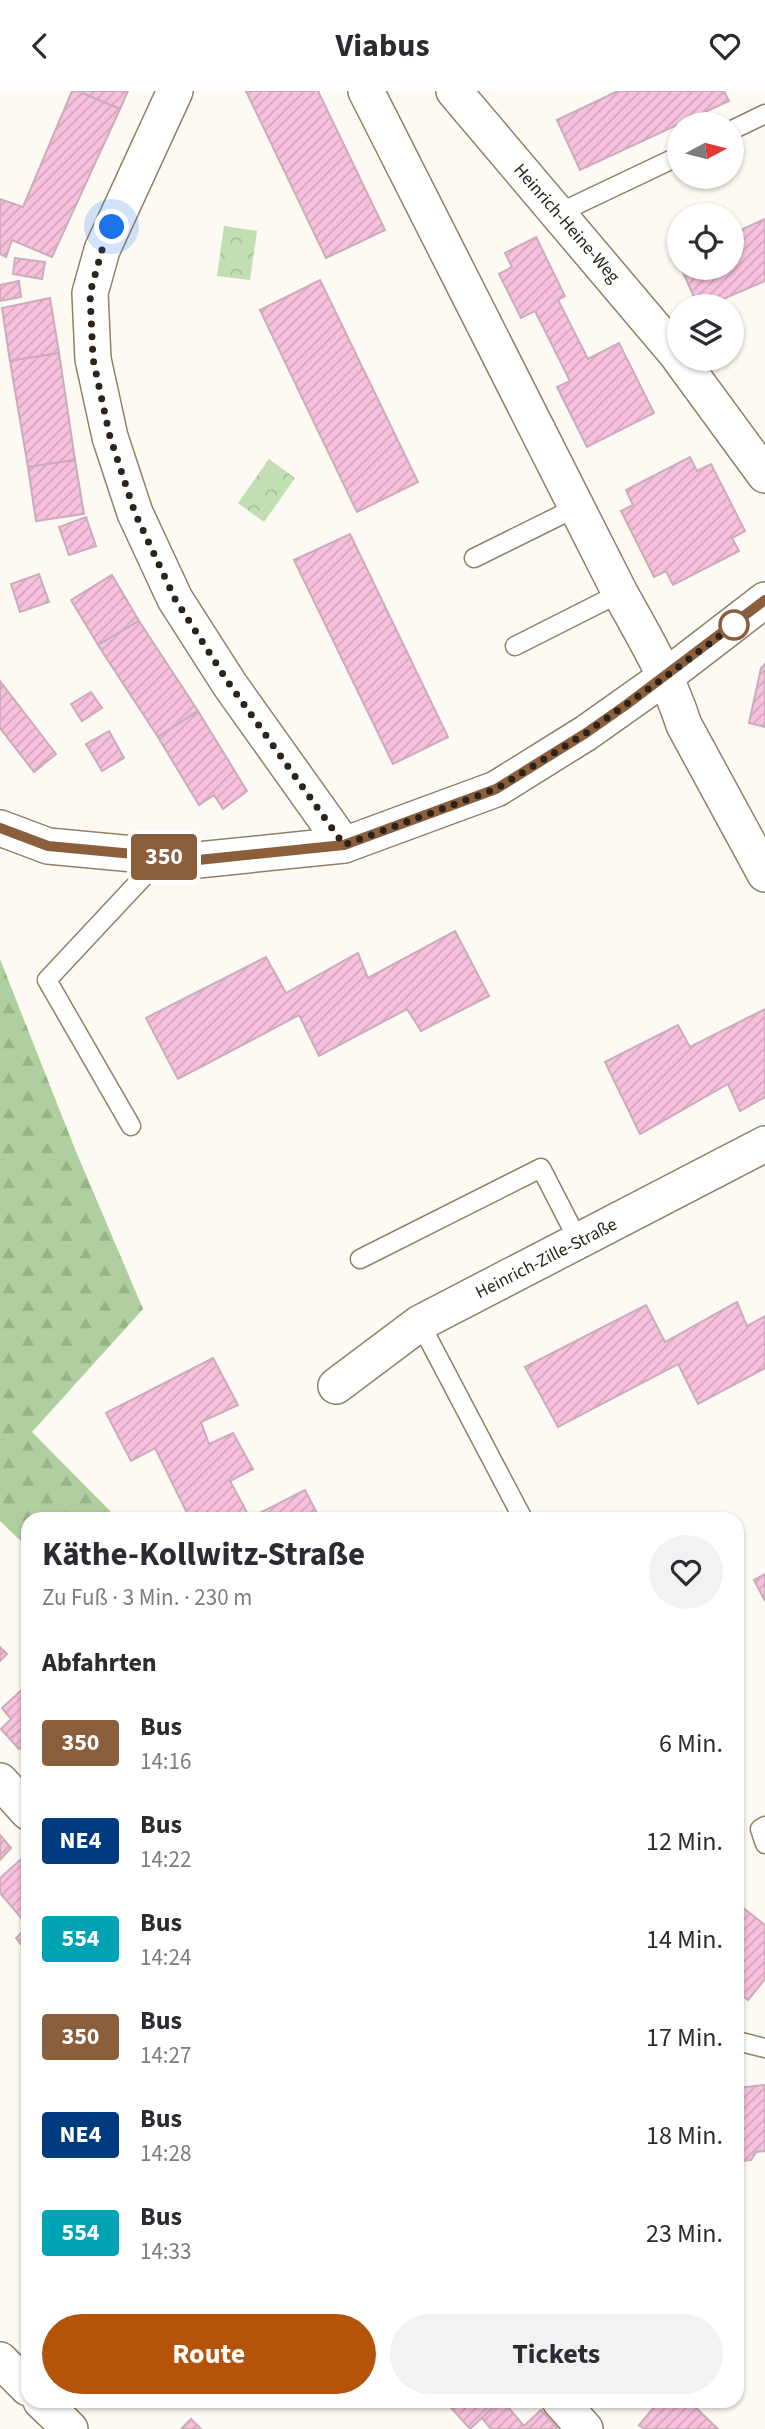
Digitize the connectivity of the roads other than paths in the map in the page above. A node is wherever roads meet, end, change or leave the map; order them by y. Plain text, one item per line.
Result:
1 (175, 91) edge
2 (366, 91) edge
3 (454, 91) edge
4 (765, 114) edge
5 (744, 124) edge
6 (667, 162) edge
7 (559, 213) junction
8 (667, 342) edge
9 (689, 371) edge
10 (765, 475) edge
11 (577, 507) junction
12 (474, 558) dead end
13 (620, 593) junction
14 (765, 600) edge
15 (515, 646) dead end
16 (665, 677) junction
17 (0, 828) edge
18 (344, 845) junction
19 (162, 857) junction
20 (765, 874) edge
21 (131, 1126) dead end
22 (765, 1145) edge
23 (579, 1242) junction
24 (360, 1259) dead end
25 (421, 1323) junction
26 (336, 1386) dead end
27 (519, 1512) edge
28 (0, 1781) edge
29 (21, 1804) edge
30 (765, 1826) edge
31 (765, 1844) edge
32 (744, 2043) edge
33 (765, 2048) edge
34 (0, 2360) edge
35 (21, 2381) edge
36 (48, 2408) edge
37 (566, 2408) edge
38 (69, 2429) edge
39 (585, 2429) edge

1 - 18 street
2 - 11 street
3 - 7 street, Heinrich-Heine-Weg
4 - 5 lane
6 - 7 lane
7 - 8 street, Heinrich-Heine-Weg
9 - 10 street, Heinrich-Heine-Weg
11 - 12 lane
11 - 13 street
13 - 15 lane
13 - 16 street
14 - 16 street
16 - 18 street
16 - 20 street
17 - 19 street
18 - 19 street
19 - 21 lane
22 - 23 street, Heinrich-Zille-Straße
23 - 24 lane
23 - 25 street, Heinrich-Zille-Straße
25 - 26 street, Heinrich-Zille-Straße
25 - 27 lane
28 - 29 street
30 - 31 lane
32 - 33 lane
34 - 35 street
36 - 38 street
37 - 39 street

